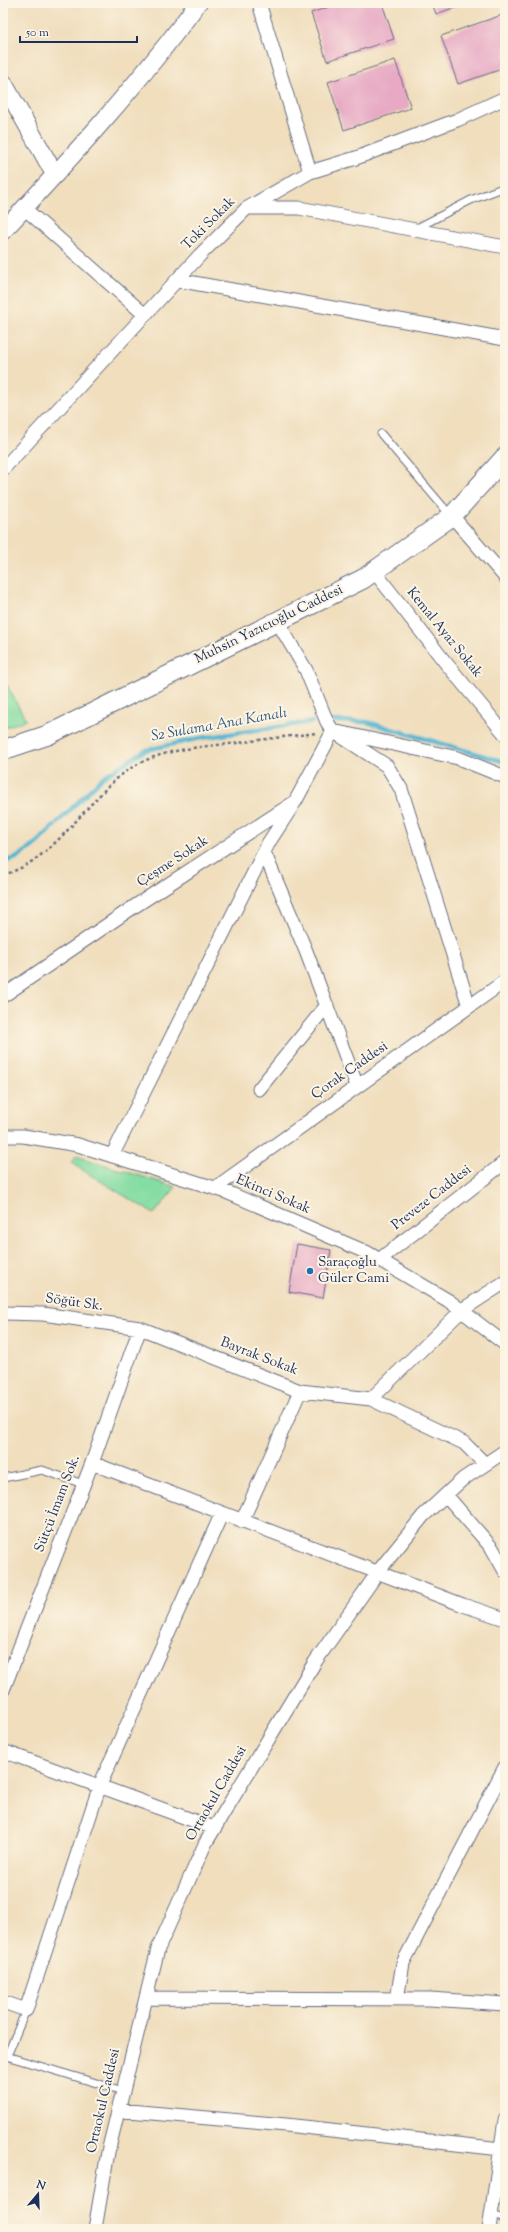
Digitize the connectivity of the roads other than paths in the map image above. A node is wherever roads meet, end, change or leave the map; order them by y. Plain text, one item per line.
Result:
1 (198, 3) edge
2 (259, 3) edge
3 (3, 82) edge
4 (505, 98) edge
5 (310, 172) junction
6 (55, 175) junction
7 (505, 187) edge
8 (24, 208) junction
9 (246, 208) junction
10 (3, 230) edge
11 (415, 230) junction
12 (505, 247) edge
13 (177, 280) junction
14 (145, 315) junction
15 (505, 339) edge
16 (381, 434) dead end
17 (505, 457) edge
18 (3, 469) edge
19 (452, 516) junction
20 (374, 571) junction
21 (505, 577) edge
22 (277, 621) junction
23 (333, 732) junction
24 (505, 734) edge
25 (3, 750) edge
26 (505, 777) edge
27 (295, 802) junction
28 (264, 852) junction
29 (505, 981) edge
30 (3, 996) edge
31 (327, 1005) junction
32 (469, 1006) junction
33 (358, 1086) junction
34 (259, 1089) dead end
35 (3, 1136) edge
36 (112, 1156) junction
37 (505, 1162) edge
38 (214, 1188) junction
39 (379, 1260) junction
40 (505, 1282) edge
41 (462, 1310) junction
42 (3, 1313) edge
43 (140, 1328) junction
44 (505, 1344) edge
45 (300, 1390) junction
46 (371, 1399) junction
47 (505, 1451) edge
48 (92, 1463) junction
49 (485, 1464) junction
50 (3, 1478) edge
51 (83, 1484) junction
52 (446, 1495) junction
53 (222, 1513) junction
54 (242, 1521) junction
55 (505, 1570) edge
56 (378, 1573) junction
57 (505, 1619) edge
58 (3, 1690) edge
59 (3, 1750) edge
60 (505, 1767) edge
61 (100, 1785) junction
62 (214, 1828) junction
63 (146, 1998) junction
64 (397, 1998) junction
65 (3, 2002) edge
66 (505, 2004) edge
67 (26, 2010) junction
68 (5, 2056) edge
69 (123, 2091) junction
70 (118, 2110) junction
71 (505, 2120) edge
72 (501, 2149) junction
73 (492, 2215) junction
74 (505, 2218) edge
75 (95, 2229) edge
76 (489, 2229) edge

1 - 6 street
2 - 5 street
3 - 6 street
4 - 5 street, Toki Sokak
5 - 9 street, Toki Sokak
6 - 8 street
7 - 11 lane
8 - 10 street
8 - 14 street
9 - 11 street
9 - 13 street, Toki Sokak
11 - 12 street
13 - 14 street, Toki Sokak
13 - 15 street
14 - 18 street, Toki Sokak
16 - 19 lane
17 - 19 main road, Muhsin Yazıcıoğlu Caddesi
19 - 20 main road, Muhsin Yazıcıoğlu Caddesi
19 - 21 street
20 - 22 main road, Muhsin Yazıcıoğlu Caddesi
20 - 24 street, Kemal Ayaz Sokak
22 - 23 street
22 - 25 main road, Muhsin Yazıcıoğlu Caddesi
23 - 26 street
23 - 27 street, Çeşme Sokak
23 - 32 street
27 - 28 street
27 - 30 street, Çeşme Sokak
28 - 31 street
28 - 36 street
29 - 32 street, Çorak Caddesi
31 - 33 street
31 - 34 street
32 - 33 street, Çorak Caddesi
33 - 38 street, Çorak Caddesi
35 - 36 street, Ekinci Sokak
36 - 38 street, Ekinci Sokak
37 - 39 street, Preveze Caddesi
38 - 39 street, Ekinci Sokak
39 - 41 street, Ekinci Sokak
40 - 41 street
41 - 44 street, Ekinci Sokak
41 - 46 street
42 - 43 street, Söğüt Sk.
43 - 45 street, Bayrak Sokak
43 - 48 street, Sütçü İmam Sok.
45 - 46 street, Bayrak Sokak
45 - 54 street
46 - 49 street, Bayrak Sokak
47 - 49 street, Ortaokul Caddesi
48 - 51 street, Sütçü İmam Sok.
48 - 53 street
49 - 52 street, Ortaokul Caddesi
50 - 51 lane
51 - 58 street, Sütçü İmam Sok.
52 - 55 street
52 - 56 street, Ortaokul Caddesi
53 - 54 street
53 - 61 street
54 - 56 street
56 - 57 street
56 - 62 street, Ortaokul Caddesi
59 - 61 street
60 - 64 street
61 - 62 street
61 - 67 street
62 - 63 street, Ortaokul Caddesi
63 - 64 street
63 - 69 street, Ortaokul Caddesi
64 - 66 street
65 - 67 street
67 - 68 lane
68 - 69 lane
69 - 70 street, Ortaokul Caddesi
70 - 72 street
70 - 75 street, Ortaokul Caddesi
71 - 72 street
72 - 73 street
73 - 74 lane
73 - 76 street

